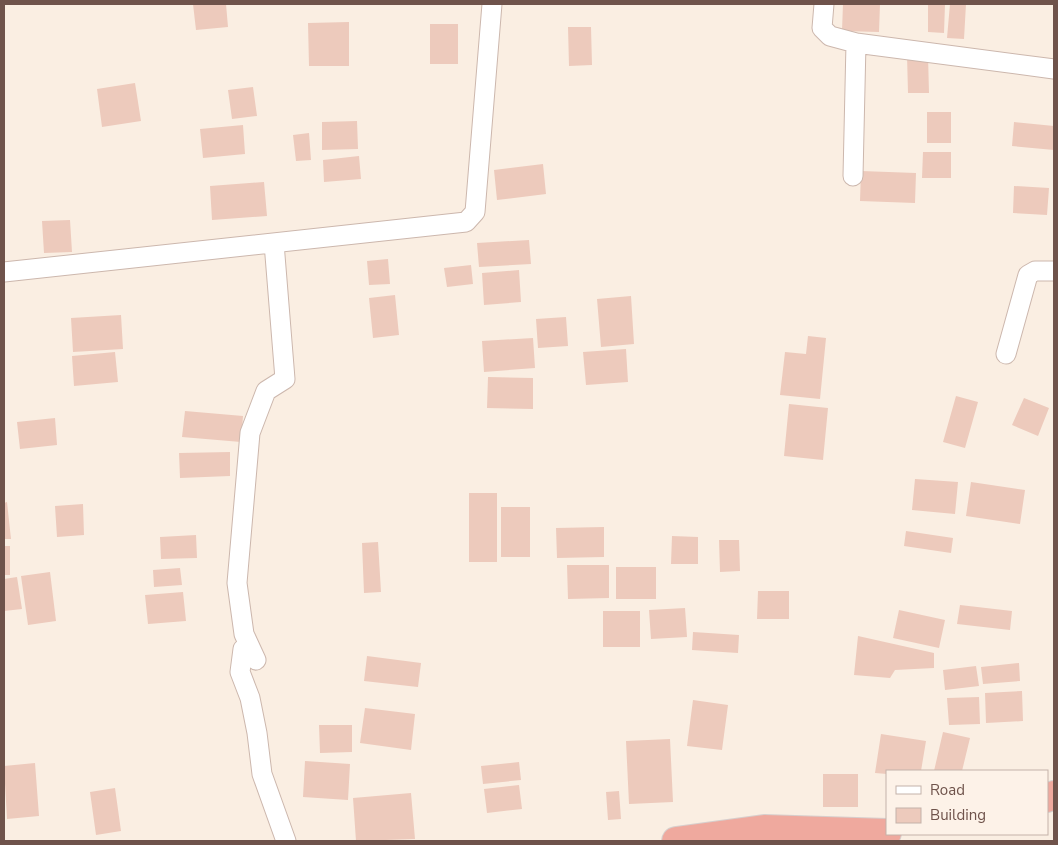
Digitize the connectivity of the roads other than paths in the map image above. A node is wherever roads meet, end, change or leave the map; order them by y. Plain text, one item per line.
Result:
1 (492, 4) edge
2 (824, 4) edge
3 (856, 44) junction
4 (1054, 69) edge
5 (853, 176) dead end
6 (274, 243) junction
7 (1054, 271) edge
8 (4, 272) edge
9 (1006, 354) dead end
10 (886, 833) edge
11 (286, 841) edge
12 (676, 841) edge

1 - 6 street
2 - 3 street
3 - 4 street
3 - 5 street
6 - 8 street
6 - 11 street
7 - 9 street
10 - 12 highway

